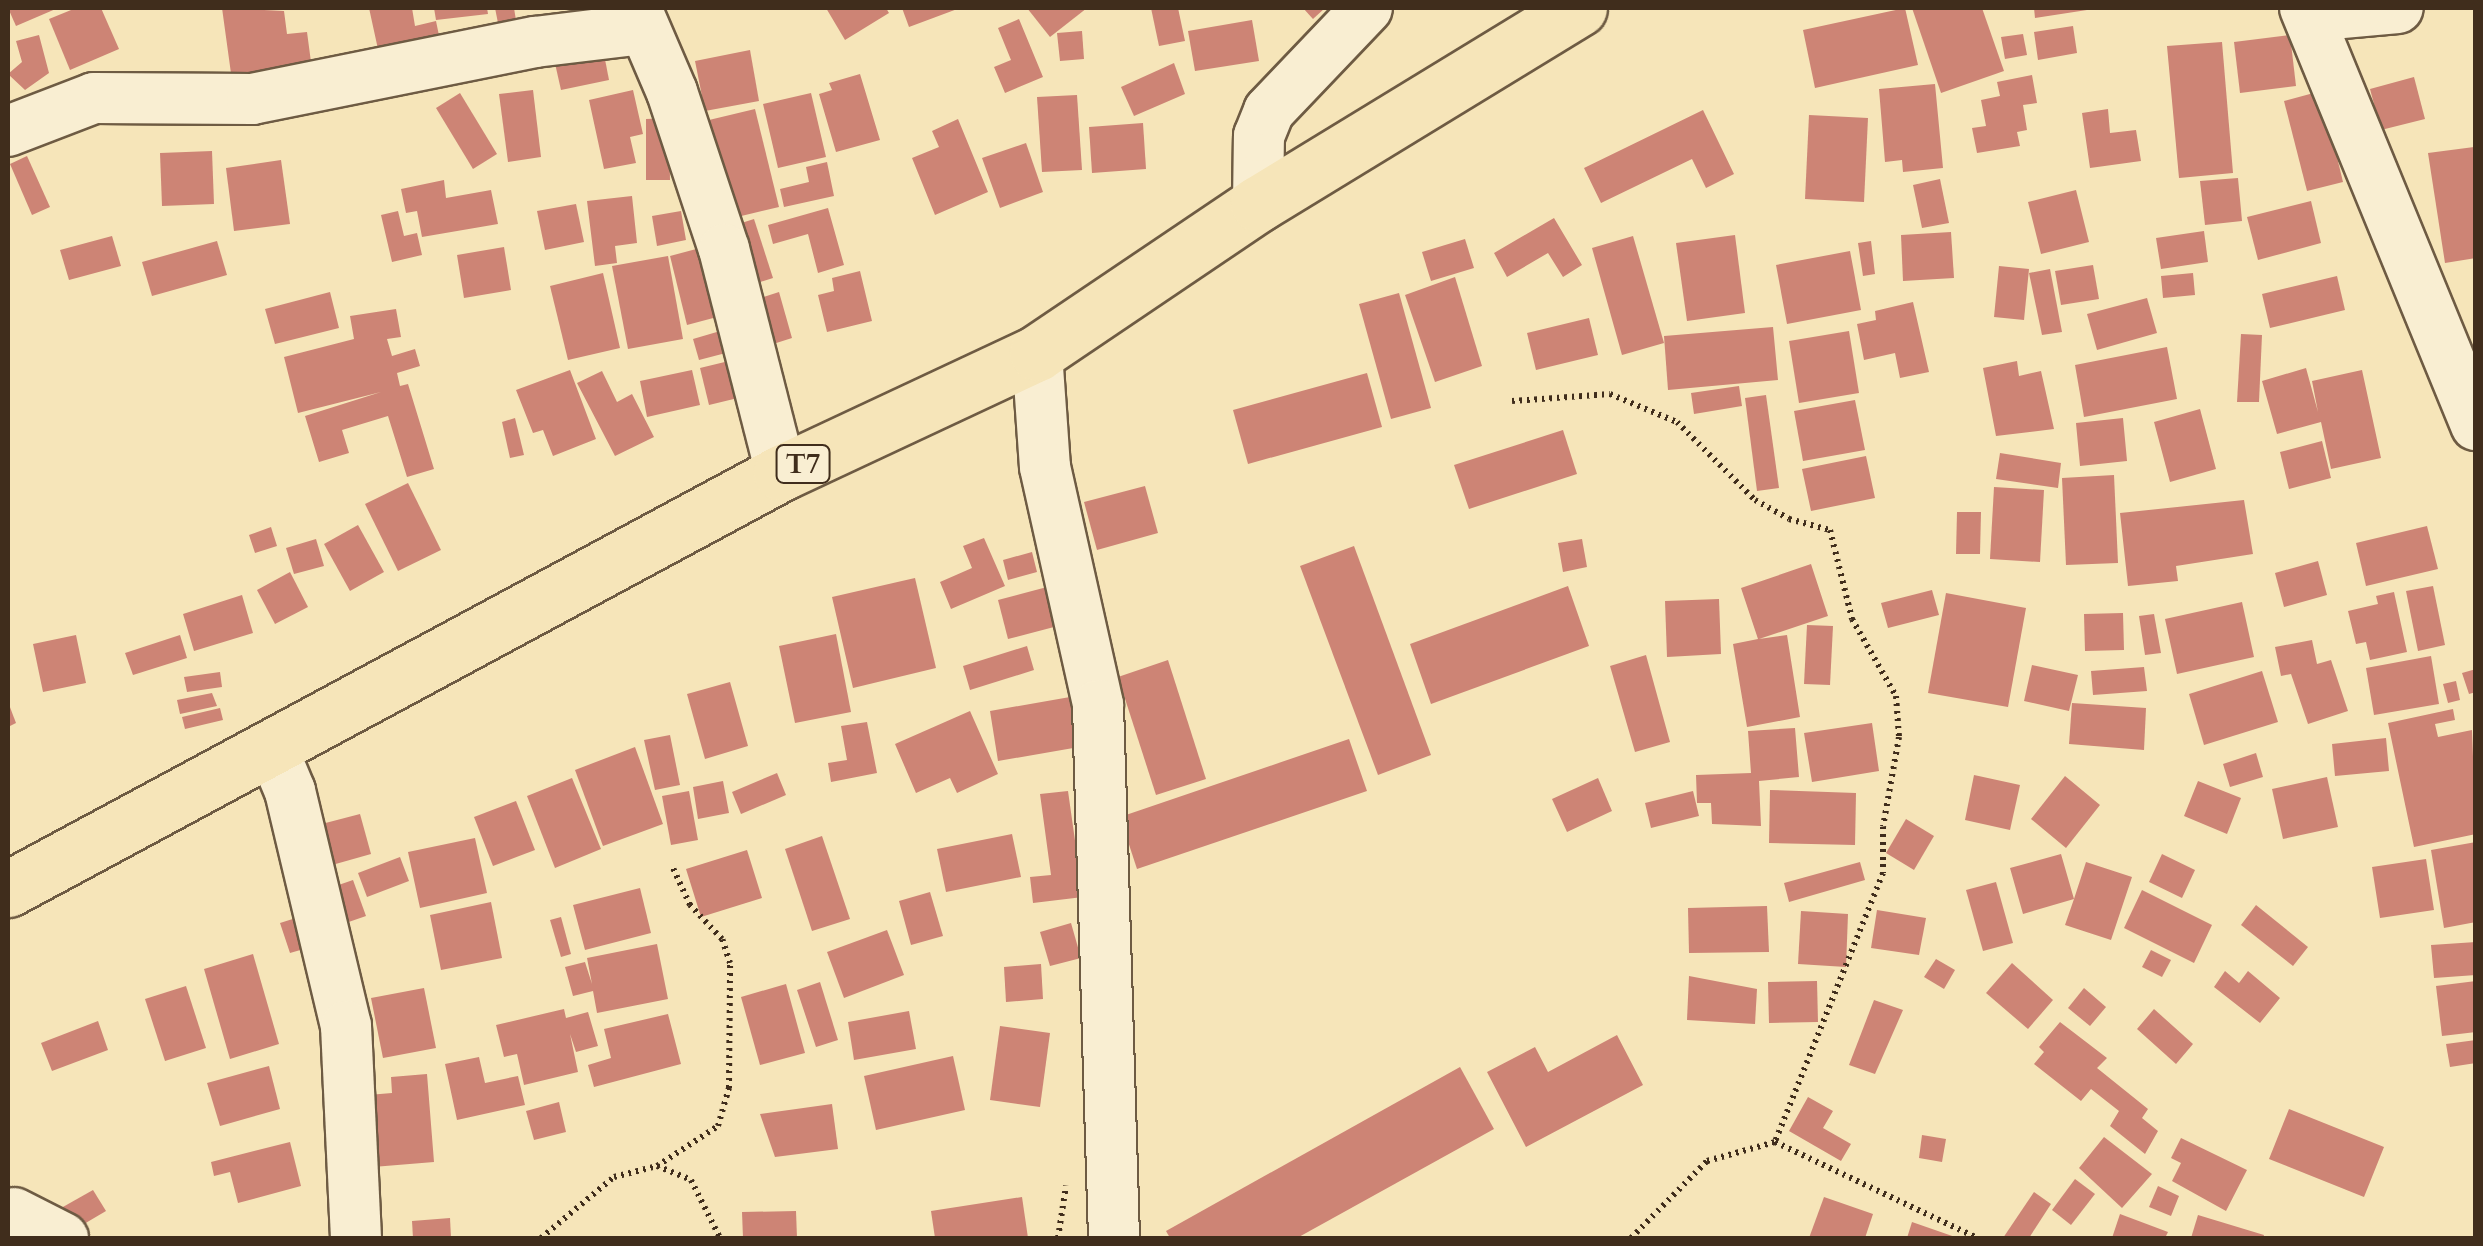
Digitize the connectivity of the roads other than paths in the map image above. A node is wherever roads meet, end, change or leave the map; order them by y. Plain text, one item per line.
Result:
1 (1366, 8) edge
2 (1579, 8) edge
3 (2398, 8) edge
4 (2307, 12) edge
5 (639, 18) edge
6 (8, 131) edge
7 (1258, 204) junction
8 (1037, 353) junction
9 (2476, 425) edge
10 (781, 472) junction
11 (272, 748) junction
12 (8, 889) edge
13 (16, 1217) edge
14 (63, 1238) edge
15 (356, 1238) edge
16 (1114, 1238) edge

1 - 7 street
2 - 7 highway, T7
3 - 4 street
4 - 9 street
5 - 6 street
5 - 10 street
7 - 8 highway, T7
8 - 10 highway, T7
8 - 16 street
10 - 11 highway, T7
11 - 12 highway, T7
11 - 15 street
13 - 14 street

